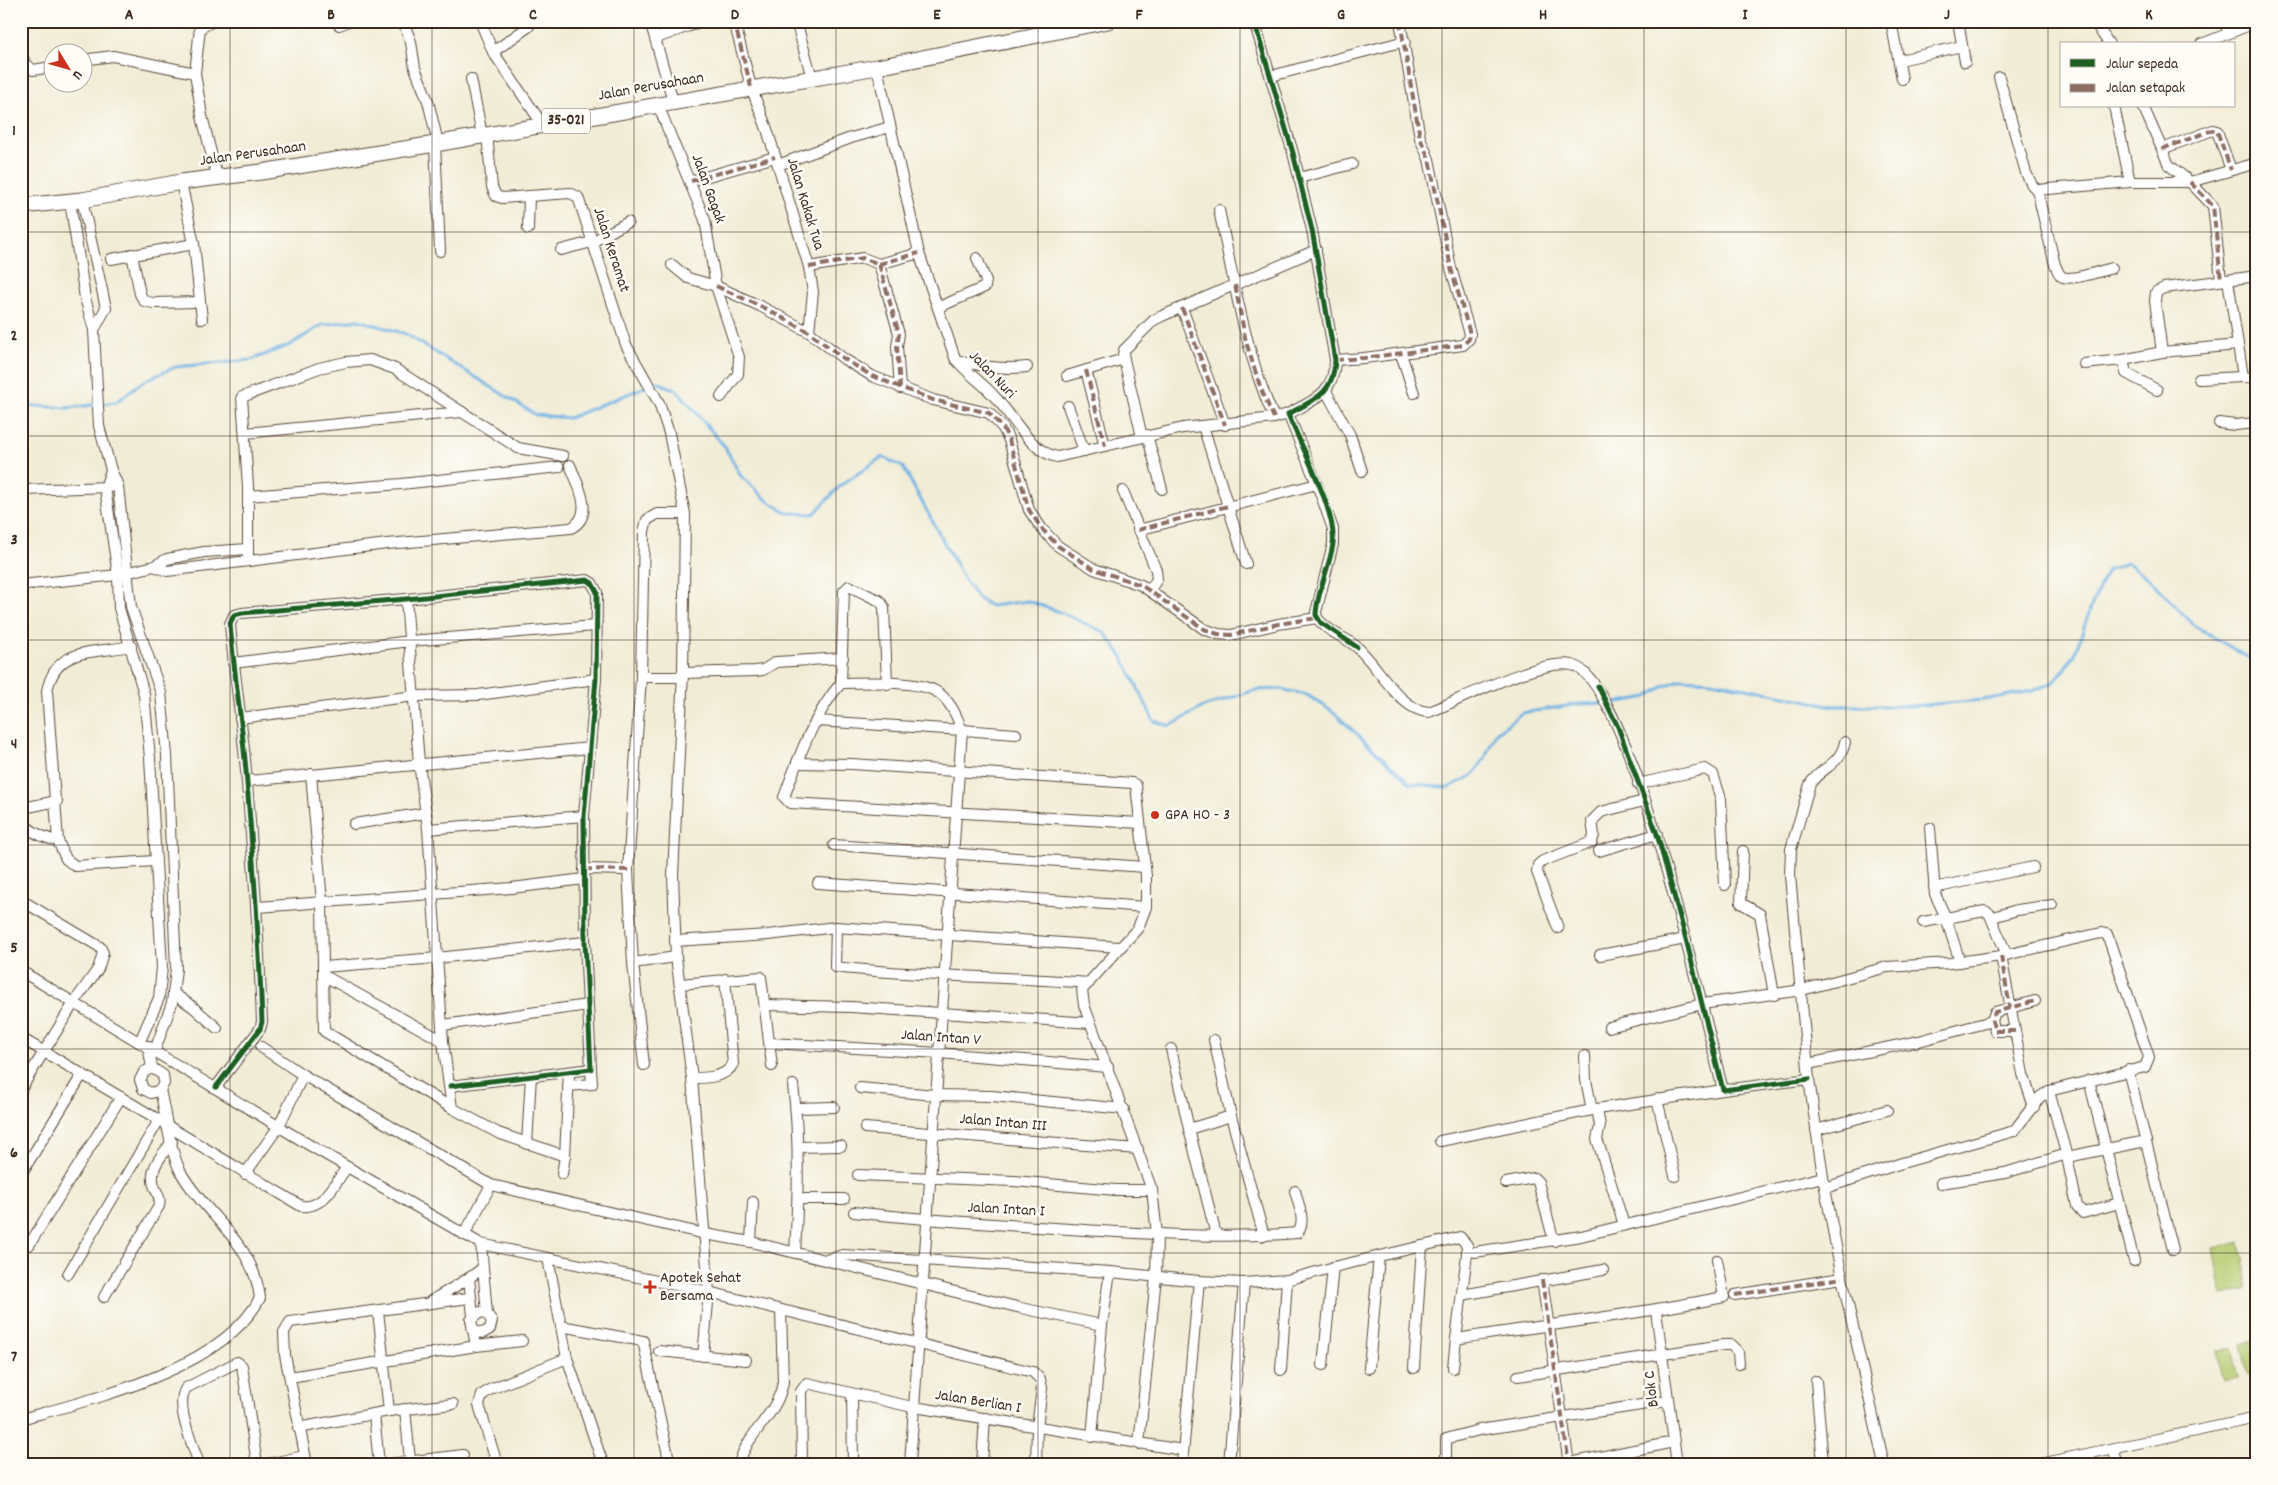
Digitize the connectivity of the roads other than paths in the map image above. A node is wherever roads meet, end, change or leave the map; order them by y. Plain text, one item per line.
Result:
1 (214, 21) edge
2 (402, 21) edge
3 (480, 21) edge
4 (533, 21) edge
5 (650, 21) edge
6 (703, 21) edge
7 (734, 21) edge
8 (796, 21) edge
9 (1254, 21) edge
10 (1400, 21) edge
11 (1891, 21) edge
12 (1958, 21) edge
13 (2094, 21) edge
14 (2224, 21) edge
15 (1100, 22) edge
16 (2257, 22) edge
17 (198, 24) edge
18 (688, 24) edge
19 (2229, 32) junction
20 (656, 38) junction
21 (1405, 41) junction
22 (2108, 42) edge
23 (2206, 42) edge
24 (1962, 46) junction
25 (21, 52) edge
26 (493, 52) junction
27 (92, 59) edge
28 (1900, 60) junction
29 (1965, 62) dead end
30 (877, 66) junction
31 (42, 69) edge
32 (195, 73) junction
33 (1270, 76) junction
34 (1999, 77) dead end
35 (812, 78) junction
36 (1902, 78) dead end
37 (471, 79) dead end
38 (751, 87) junction
39 (666, 103) junction
40 (2114, 108) edge
41 (2144, 108) edge
42 (542, 125) junction
43 (890, 127) junction
44 (485, 134) junction
45 (436, 144) junction
46 (2164, 147) junction
47 (776, 161) junction
48 (2257, 163) edge
49 (1352, 164) dead end
50 (2231, 170) junction
51 (217, 177) junction
52 (1299, 178) junction
53 (691, 181) junction
54 (2194, 181) junction
55 (181, 182) junction
56 (2130, 182) junction
57 (2037, 190) junction
58 (529, 196) junction
59 (76, 201) junction
60 (21, 206) edge
61 (1219, 210) dead end
62 (628, 222) dead end
63 (528, 230) dead end
64 (592, 242) junction
65 (194, 244) junction
66 (94, 250) junction
67 (561, 250) dead end
68 (1316, 250) junction
69 (440, 251) dead end
70 (78, 253) junction
71 (132, 254) junction
72 (919, 254) junction
73 (977, 258) dead end
74 (111, 259) dead end
75 (879, 264) junction
76 (672, 265) dead end
77 (809, 267) junction
78 (2112, 268) dead end
79 (2257, 276) edge
80 (2224, 280) junction
81 (1235, 285) junction
82 (716, 286) junction
83 (199, 302) junction
84 (939, 307) junction
85 (1182, 308) junction
86 (202, 319) dead end
87 (94, 330) junction
88 (809, 332) junction
89 (2238, 344) junction
90 (2162, 352) junction
91 (1401, 354) junction
92 (1124, 359) junction
93 (956, 360) junction
94 (1334, 360) junction
95 (2122, 360) junction
96 (2084, 364) dead end
97 (1027, 366) dead end
98 (1086, 370) junction
99 (1067, 376) dead end
100 (2243, 377) junction
101 (2257, 378) edge
102 (2199, 379) dead end
103 (900, 388) junction
104 (2157, 390) dead end
105 (1326, 391) junction
106 (1414, 393) dead end
107 (721, 396) dead end
108 (1068, 406) dead end
109 (462, 412) junction
110 (1288, 414) junction
111 (1274, 418) junction
112 (2257, 422) edge
113 (1007, 423) junction
114 (2219, 423) dead end
115 (1225, 425) junction
116 (1203, 426) junction
117 (245, 432) junction
118 (1144, 436) junction
119 (1105, 446) junction
120 (1084, 451) junction
121 (563, 456) junction
122 (570, 465) junction
123 (559, 467) junction
124 (111, 470) junction
125 (1362, 471) dead end
126 (1317, 484) junction
127 (118, 486) junction
128 (105, 488) junction
129 (1162, 489) dead end
130 (22, 491) edge
131 (1124, 491) dead end
132 (248, 496) junction
133 (1228, 506) junction
134 (685, 514) junction
135 (1138, 530) junction
136 (248, 549) junction
137 (194, 554) junction
138 (248, 560) junction
139 (1246, 564) dead end
140 (154, 566) junction
141 (193, 567) junction
142 (129, 572) junction
143 (118, 575) junction
144 (21, 585) edge
145 (1151, 588) junction
146 (406, 600) junction
147 (1317, 618) junction
148 (595, 626) junction
149 (410, 641) junction
150 (131, 646) junction
151 (843, 658) junction
152 (233, 663) junction
153 (683, 675) junction
154 (641, 677) junction
155 (596, 680) junction
156 (841, 683) junction
157 (887, 684) junction
158 (415, 696) junction
159 (240, 718) junction
160 (816, 721) junction
161 (962, 730) junction
162 (1016, 734) dead end
163 (1845, 742) dead end
164 (590, 748) junction
165 (167, 755) junction
166 (150, 758) junction
167 (419, 763) junction
168 (797, 763) junction
169 (960, 772) junction
170 (311, 774) junction
171 (247, 782) junction
172 (1638, 784) junction
173 (57, 801) junction
174 (1644, 801) junction
175 (21, 813) edge
176 (426, 813) junction
177 (955, 814) junction
178 (584, 816) junction
179 (21, 817) edge
180 (1140, 823) junction
181 (354, 824) dead end
182 (428, 828) junction
183 (1930, 828) dead end
184 (1657, 834) junction
185 (58, 841) junction
186 (834, 845) dead end
187 (1599, 851) dead end
188 (1743, 851) dead end
189 (953, 855) junction
190 (155, 861) junction
191 (1145, 867) junction
192 (2033, 867) dead end
193 (628, 870) junction
194 (584, 874) junction
195 (818, 883) dead end
196 (1725, 885) dead end
197 (1934, 888) junction
198 (950, 892) junction
199 (432, 893) junction
200 (21, 900) edge
201 (322, 902) junction
202 (2052, 905) dead end
203 (258, 906) junction
204 (1146, 907) junction
205 (1993, 917) junction
206 (1946, 918) junction
207 (1923, 922) dead end
208 (836, 927) junction
209 (1558, 928) dead end
210 (948, 934) junction
211 (1686, 939) junction
212 (675, 941) junction
213 (585, 942) junction
214 (1119, 946) junction
215 (161, 947) junction
216 (176, 947) junction
217 (1600, 955) dead end
218 (2004, 956) junction
219 (676, 957) junction
220 (437, 958) junction
221 (1960, 962) junction
222 (633, 963) junction
223 (21, 971) edge
224 (323, 971) junction
225 (944, 977) junction
226 (725, 979) junction
227 (1089, 983) junction
228 (680, 984) junction
229 (1802, 990) junction
230 (173, 993) junction
231 (1774, 995) junction
232 (2035, 1001) dead end
233 (75, 1002) junction
234 (1702, 1004) junction
235 (588, 1005) junction
236 (765, 1005) junction
237 (2010, 1008) junction
238 (941, 1015) junction
239 (1992, 1021) junction
240 (1091, 1023) junction
241 (443, 1025) junction
242 (1609, 1027) dead end
243 (218, 1028) dead end
244 (2015, 1031) junction
245 (21, 1038) edge
246 (1214, 1040) dead end
247 (443, 1041) junction
248 (771, 1043) junction
249 (148, 1046) junction
250 (261, 1047) dead end
251 (1171, 1049) dead end
252 (44, 1052) junction
253 (939, 1053) junction
254 (1585, 1056) dead end
255 (1808, 1064) junction
256 (644, 1065) dead end
257 (772, 1066) dead end
258 (1108, 1066) junction
259 (152, 1068) junction
260 (591, 1069) junction
261 (2128, 1070) junction
262 (569, 1073) junction
263 (82, 1075) junction
264 (303, 1075) junction
265 (531, 1076) junction
266 (692, 1078) junction
267 (1809, 1079) junction
268 (2089, 1080) junction
269 (793, 1085) dead end
270 (450, 1086) junction
271 (568, 1086) junction
272 (216, 1087) junction
273 (860, 1088) dead end
274 (21, 1089) edge
275 (160, 1090) junction
276 (1723, 1090) junction
277 (2049, 1091) junction
278 (935, 1095) junction
279 (121, 1097) junction
280 (1657, 1098) junction
281 (834, 1106) dead end
282 (2034, 1107) junction
283 (452, 1108) junction
284 (796, 1108) junction
285 (1124, 1109) junction
286 (1594, 1110) junction
287 (1887, 1110) dead end
288 (1231, 1116) junction
289 (158, 1120) junction
290 (169, 1126) junction
291 (279, 1126) junction
292 (865, 1128) dead end
293 (1189, 1129) junction
294 (1816, 1130) junction
295 (934, 1133) junction
296 (1440, 1141) dead end
297 (2146, 1141) junction
298 (172, 1142) junction
299 (527, 1144) junction
300 (841, 1146) dead end
301 (798, 1147) junction
302 (1138, 1150) junction
303 (2106, 1150) junction
304 (565, 1156) junction
305 (2067, 1156) junction
306 (347, 1167) junction
307 (21, 1174) edge
308 (246, 1174) junction
309 (562, 1174) dead end
310 (858, 1176) dead end
311 (1675, 1176) dead end
312 (930, 1177) junction
313 (1823, 1177) junction
314 (1506, 1183) dead end
315 (1941, 1183) dead end
316 (491, 1185) junction
317 (1825, 1188) junction
318 (1152, 1190) junction
319 (1295, 1191) dead end
320 (798, 1199) junction
321 (844, 1199) dead end
322 (753, 1202) dead end
323 (2119, 1203) junction
324 (854, 1212) dead end
325 (927, 1220) junction
326 (1624, 1226) junction
327 (706, 1234) junction
328 (1157, 1234) junction
329 (464, 1235) junction
330 (1216, 1235) junction
331 (1264, 1236) junction
332 (1554, 1241) junction
333 (751, 1242) junction
334 (481, 1244) junction
335 (29, 1246) dead end
336 (1422, 1246) junction
337 (2173, 1250) dead end
338 (1475, 1252) dead end
339 (795, 1253) junction
340 (1378, 1256) junction
341 (548, 1258) junction
342 (826, 1260) junction
343 (924, 1260) junction
344 (1717, 1260) dead end
345 (2134, 1261) dead end
346 (1332, 1267) junction
347 (483, 1268) junction
348 (1603, 1270) dead end
349 (1110, 1272) junction
350 (68, 1274) dead end
351 (1156, 1277) junction
352 (469, 1278) junction
353 (1842, 1278) junction
354 (1287, 1280) junction
355 (1542, 1280) junction
356 (1199, 1281) junction
357 (1244, 1283) junction
358 (921, 1284) junction
359 (709, 1292) junction
360 (1462, 1295) junction
361 (1735, 1295) dead end
362 (104, 1297) dead end
363 (469, 1298) junction
364 (427, 1303) junction
365 (781, 1310) junction
366 (1656, 1310) junction
367 (378, 1311) junction
368 (488, 1314) junction
369 (473, 1316) junction
370 (1549, 1324) junction
371 (1102, 1325) junction
372 (560, 1326) junction
373 (490, 1329) junction
374 (475, 1331) junction
375 (1456, 1339) junction
376 (522, 1341) dead end
377 (917, 1343) junction
378 (491, 1345) junction
379 (476, 1346) junction
380 (659, 1351) dead end
381 (703, 1356) junction
382 (1663, 1356) junction
383 (567, 1358) junction
384 (384, 1360) junction
385 (746, 1360) dead end
386 (1739, 1364) dead end
387 (1323, 1365) dead end
388 (1369, 1368) dead end
389 (1414, 1368) dead end
390 (1453, 1368) dead end
391 (1280, 1370) dead end
392 (1555, 1371) junction
393 (1518, 1376) dead end
394 (290, 1377) junction
395 (1816, 1381) dead end
396 (852, 1394) junction
397 (1668, 1401) junction
398 (453, 1404) dead end
399 (914, 1406) junction
400 (405, 1409) junction
401 (389, 1411) junction
402 (374, 1414) junction
403 (1563, 1417) junction
404 (985, 1418) junction
405 (2257, 1418) edge
406 (21, 1420) edge
407 (1037, 1427) junction
408 (298, 1428) junction
409 (1092, 1437) junction
410 (1674, 1442) junction
411 (1139, 1444) junction
412 (2114, 1449) junction
413 (1184, 1450) junction
414 (463, 1455) dead end
415 (305, 1460) edge
416 (410, 1460) junction
417 (199, 1464) edge
418 (257, 1464) edge
419 (268, 1464) edge
420 (379, 1464) edge
421 (391, 1464) edge
422 (497, 1464) edge
423 (603, 1464) edge
424 (670, 1464) edge
425 (739, 1464) edge
426 (802, 1464) edge
427 (854, 1464) edge
428 (910, 1464) edge
429 (982, 1464) edge
430 (1036, 1464) edge
431 (1182, 1464) edge
432 (1229, 1464) edge
433 (1446, 1464) edge
434 (1567, 1464) edge
435 (1677, 1464) edge
436 (1823, 1464) edge
437 (1884, 1464) edge
438 (2040, 1464) edge
439 (2117, 1464) edge

1 - 17 street
2 - 45 street
3 - 26 street
4 - 26 street
5 - 20 street, Jalan Gagak
6 - 18 street
7 - 38 street, Jalan Kakak Tua
8 - 35 street
9 - 33 street
10 - 21 street
11 - 28 street
12 - 24 street
13 - 22 street
14 - 19 street
15 - 30 main road, Jalan Perusahaan / 35-021
16 - 19 street
17 - 32 street
18 - 20 street
19 - 23 street
20 - 39 street, Jalan Gagak
21 - 33 street
21 - 91 street
24 - 28 street
24 - 29 street
25 - 31 street
26 - 42 street
27 - 32 street
28 - 36 street
30 - 35 main road, Jalan Perusahaan / 35-021
30 - 43 street, Jalan Nuri
32 - 51 street
33 - 52 street
34 - 57 street
35 - 38 main road, Jalan Perusahaan / 35-021
37 - 44 street
38 - 39 main road, Jalan Perusahaan / 35-021
38 - 47 street, Jalan Kakak Tua
39 - 42 main road, Jalan Perusahaan / 35-021
39 - 53 street, Jalan Gagak
40 - 56 street
41 - 46 street
42 - 44 main road, Jalan Perusahaan / 35-021
43 - 47 street
43 - 72 street, Jalan Nuri
44 - 45 main road, Jalan Perusahaan / 35-021
44 - 58 street, Jalan Keramat
45 - 51 main road, Jalan Perusahaan / 35-021
45 - 69 street
46 - 50 street
46 - 54 street
47 - 53 street
47 - 77 street, Jalan Kakak Tua
48 - 50 street
49 - 52 street
50 - 54 street
51 - 55 main road, Jalan Perusahaan / 35-021
52 - 68 street
53 - 82 street, Jalan Gagak
54 - 56 street
54 - 80 street
55 - 59 main road, Jalan Perusahaan / 35-021
55 - 65 street
56 - 57 street
57 - 78 street
58 - 63 street
58 - 64 street, Jalan Keramat
59 - 60 main road, Jalan Perusahaan / 35-021
59 - 66 street
59 - 70 street
61 - 81 street
62 - 64 street
64 - 67 street
64 - 134 street, Jalan Keramat
65 - 71 street
65 - 83 street
66 - 70 street
66 - 87 street
68 - 81 street
68 - 94 street
70 - 87 street
71 - 74 street
71 - 83 street
72 - 75 street
72 - 84 street, Jalan Nuri
73 - 84 street
75 - 77 street
75 - 103 street
76 - 82 street
77 - 88 street, Jalan Kakak Tua
79 - 80 street
80 - 89 street
80 - 90 street
81 - 85 street
81 - 111 street
82 - 88 street
82 - 107 street, Jalan Gagak
83 - 86 street
84 - 93 street, Jalan Nuri
85 - 92 street
85 - 115 street
87 - 124 street
88 - 103 street
89 - 90 street
89 - 100 street
90 - 95 street
91 - 94 street
91 - 106 street
92 - 98 street
92 - 118 street
93 - 97 street
93 - 113 street, Jalan Nuri
94 - 105 street
95 - 96 street
95 - 104 street
98 - 99 street
98 - 119 street
100 - 101 street
100 - 102 street
103 - 113 street
105 - 110 street, Jalan Nuri
105 - 125 street
108 - 120 street
109 - 117 street
109 - 117 street
109 - 121 street
110 - 111 street, Jalan Nuri
110 - 126 street
111 - 115 street, Jalan Nuri
112 - 114 street
113 - 120 street, Jalan Nuri
113 - 145 street
115 - 116 street, Jalan Nuri
116 - 118 street, Jalan Nuri
116 - 133 street
117 - 132 street
118 - 119 street, Jalan Nuri
118 - 129 street
119 - 120 street, Jalan Nuri
121 - 122 street
121 - 123 street
122 - 123 street
122 - 138 street
123 - 132 street
124 - 127 street
124 - 128 street
126 - 133 street
126 - 147 street
127 - 128 street
127 - 142 street
128 - 130 street
128 - 143 street
131 - 135 street
132 - 136 street
133 - 135 street
133 - 139 street
134 - 153 street, Jalan Keramat
134 - 154 street
135 - 145 street
136 - 137 street
136 - 138 street
137 - 140 street
137 - 141 street
138 - 141 street
140 - 141 street
140 - 142 street
142 - 143 street
142 - 165 street
143 - 144 street
143 - 150 street
145 - 147 street
146 - 148 street
146 - 149 street
146 - 152 street
147 - 172 street
148 - 149 street
148 - 155 street
149 - 152 street
149 - 158 street
150 - 166 street
150 - 173 street
151 - 153 street
151 - 156 street
151 - 157 street
152 - 159 street
153 - 154 street
153 - 212 street, Jalan Keramat
154 - 193 street
155 - 158 street
155 - 164 street
156 - 157 street
156 - 160 street
157 - 161 street
158 - 159 street
158 - 167 street
159 - 171 street
160 - 161 street
160 - 168 street
161 - 162 street
161 - 169 street
163 - 229 street
164 - 167 street
164 - 178 street
165 - 166 street
165 - 216 street
166 - 190 street
167 - 170 street
167 - 176 street
168 - 169 street
168 - 177 street
169 - 177 street
169 - 180 street
170 - 171 street
170 - 201 street
171 - 203 street
172 - 174 street
172 - 196 street
173 - 175 street
173 - 185 street
174 - 184 street
174 - 209 street
176 - 181 street
176 - 182 street
177 - 180 street
177 - 189 street
178 - 182 street
178 - 194 street
179 - 185 street
180 - 191 street
182 - 199 street
183 - 197 street
184 - 187 street
184 - 211 street
185 - 190 street
186 - 189 street
188 - 231 street
189 - 191 street
189 - 198 street
190 - 215 street
191 - 204 street
192 - 197 street
193 - 194 street
193 - 222 street
194 - 199 street
194 - 213 street
195 - 198 street
197 - 206 street
198 - 204 street
198 - 210 street
199 - 201 street
199 - 220 street
200 - 233 street
201 - 203 street
201 - 224 street
202 - 205 street
203 - 272 street
204 - 214 street
205 - 206 street
205 - 218 street
206 - 207 street
206 - 221 street
208 - 210 street
208 - 212 street
208 - 225 street
210 - 214 street
210 - 225 street
211 - 217 street
211 - 234 street
212 - 219 street, Jalan Keramat
213 - 220 street
213 - 235 street
214 - 227 street
215 - 216 street
215 - 249 street
216 - 230 street
218 - 221 street
218 - 237 street
218 - 261 street
219 - 222 street
219 - 228 street, Jalan Keramat
220 - 224 street
220 - 241 street
221 - 229 street
222 - 256 street
223 - 233 street
224 - 247 street
224 - 283 street
225 - 227 street
225 - 238 street
226 - 228 street
226 - 236 street
226 - 266 street
227 - 240 street
228 - 266 street, Jalan Keramat
229 - 231 street
229 - 255 street
230 - 243 street
230 - 249 street
231 - 234 street
232 - 237 street
233 - 249 street
233 - 252 street
234 - 242 street
234 - 276 street
235 - 241 street
235 - 260 street
236 - 238 street
236 - 248 street
237 - 239 street
237 - 244 street
238 - 240 street
238 - 253 street
239 - 244 street
239 - 255 street
240 - 258 street
241 - 247 street
244 - 282 street
245 - 252 street
246 - 288 street
247 - 270 street
248 - 253 street, Jalan Intan V
248 - 257 street
249 - 259 street
249 - 272 street
250 - 264 street
251 - 293 street
252 - 263 street
252 - 274 street
253 - 258 street, Jalan Intan V
253 - 278 street
254 - 286 street
255 - 267 street
258 - 285 street
259 - 275 street
259 - 275 street
260 - 262 street
260 - 271 street
261 - 268 street
261 - 297 street
262 - 265 street
262 - 271 street
263 - 279 street
263 - 307 street
264 - 291 street
264 - 316 street
265 - 270 street
265 - 299 street
266 - 327 street, Jalan Keramat
267 - 276 street
267 - 294 street
268 - 277 street
268 - 303 street
269 - 284 street
270 - 283 street
271 - 304 street
272 - 291 street
273 - 278 street
275 - 290 street
276 - 280 street
277 - 282 street
277 - 305 street
278 - 285 street
278 - 295 street
279 - 289 street
279 - 335 street
280 - 286 street
280 - 311 street
281 - 284 street
282 - 317 street
283 - 299 street
284 - 301 street
285 - 302 street
286 - 296 street
286 - 326 street
287 - 294 street
288 - 293 street
288 - 331 street
289 - 290 street
289 - 350 street
290 - 298 street
290 - 308 street
291 - 306 street
291 - 308 street
292 - 295 street, Jalan Intan III
293 - 330 street
294 - 313 street
295 - 302 street, Jalan Intan III
295 - 312 street
297 - 303 street
297 - 337 street
298 - 362 street
298 - 406 street
299 - 304 street
300 - 301 street
301 - 320 street
302 - 318 street
303 - 305 street
303 - 323 street
304 - 309 street
305 - 315 street
305 - 323 street
306 - 308 street
306 - 329 street
310 - 312 street
312 - 318 street
312 - 325 street
313 - 317 street
313 - 326 street
314 - 332 street
316 - 327 street
316 - 329 street
317 - 353 street
318 - 328 street
319 - 331 street, Jalan Intan I
320 - 321 street
320 - 339 street
322 - 333 street
323 - 345 street
324 - 325 street, Jalan Intan I
325 - 328 street, Jalan Intan I
325 - 343 street
326 - 332 street
327 - 333 street
327 - 359 street, Jalan Keramat
328 - 330 street, Jalan Intan I
328 - 351 street
329 - 334 street
330 - 331 street, Jalan Intan I
332 - 338 street
333 - 339 street
334 - 341 street
334 - 347 street
336 - 340 street
336 - 360 street
336 - 389 street
339 - 342 street
340 - 346 street
340 - 388 street
341 - 359 street
341 - 372 street
342 - 343 street
342 - 358 street
343 - 349 street
343 - 358 street
344 - 366 street
346 - 354 street
346 - 387 street
347 - 352 street
347 - 368 street
348 - 355 street
349 - 351 street
349 - 371 street
351 - 356 street
351 - 411 street
352 - 363 street
352 - 364 street
353 - 361 street
353 - 437 street
354 - 357 street
354 - 391 street
355 - 360 street
355 - 370 street
356 - 357 street
356 - 413 street
357 - 432 street
358 - 371 street
358 - 377 street
359 - 365 street
359 - 381 street, Jalan Keramat
360 - 375 street
363 - 364 street
363 - 369 street
364 - 367 street
365 - 377 street
365 - 425 street
366 - 370 street
366 - 382 street, Blok C
367 - 384 street
367 - 394 street
368 - 369 street
368 - 373 street
369 - 374 street
370 - 375 street
370 - 392 street
371 - 409 street
372 - 383 street
372 - 424 street
373 - 374 street
373 - 378 street
374 - 379 street
375 - 390 street
376 - 378 street
377 - 399 street
377 - 407 street
378 - 379 street
379 - 384 street
380 - 381 street
381 - 385 street
382 - 386 street
382 - 392 street
382 - 397 street, Blok C
383 - 422 street
383 - 423 street
384 - 394 street
384 - 401 street
392 - 393 street
392 - 403 street
394 - 408 street
395 - 436 street
396 - 399 street, Jalan Berlian I
396 - 426 street, Jalan Berlian I
396 - 427 street
397 - 403 street
397 - 410 street, Blok C
398 - 400 street
399 - 404 street, Jalan Berlian I
399 - 428 street
400 - 401 street
400 - 416 street
401 - 402 street
402 - 408 street
402 - 420 street
403 - 433 street
403 - 434 street
404 - 407 street, Jalan Berlian I
404 - 429 street
405 - 412 street
407 - 409 street, Jalan Berlian I
407 - 430 street
408 - 415 street
409 - 411 street, Jalan Berlian I
410 - 434 street
410 - 435 street, Blok C
411 - 413 street, Jalan Berlian I
412 - 438 street
412 - 439 street
413 - 431 street
414 - 416 street
415 - 419 street
416 - 421 street
417 - 418 street

